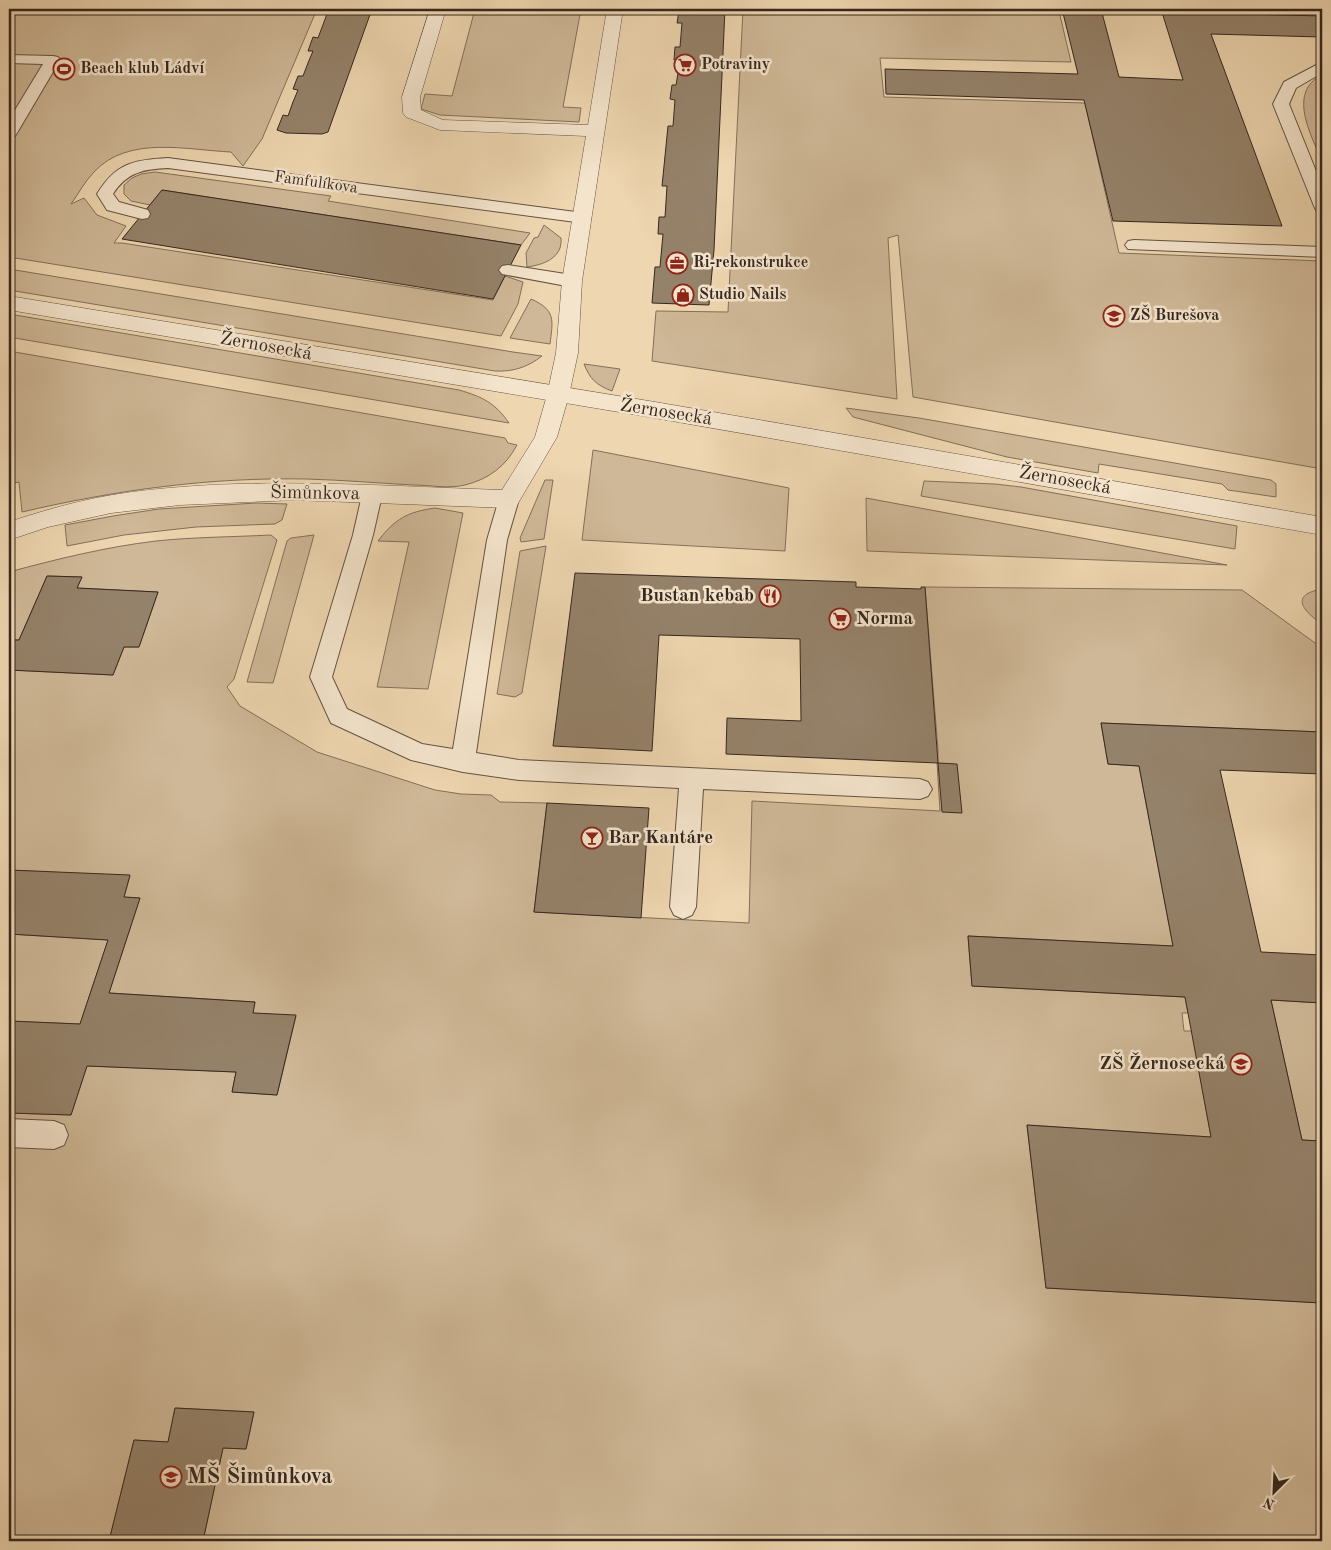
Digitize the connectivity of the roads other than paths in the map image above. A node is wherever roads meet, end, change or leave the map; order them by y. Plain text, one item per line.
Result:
1 (438, 9) edge
2 (615, 9) edge
3 (9, 59) edge
4 (1322, 67) edge
5 (597, 132) junction
6 (9, 133) edge
7 (1322, 206) edge
8 (142, 214) dead end
9 (583, 218) junction
10 (1134, 245) dead end
11 (1322, 252) edge
12 (508, 270) dead end
13 (572, 281) junction
14 (9, 303) edge
15 (558, 395) junction
16 (372, 495) junction
17 (509, 499) junction
18 (1322, 526) edge
19 (9, 531) edge
20 (463, 762) junction
21 (692, 777) junction
22 (920, 789) dead end
23 (683, 907) dead end
24 (9, 1134) edge
25 (54, 1135) dead end

1 - 5 street
2 - 5 street
3 - 6 lane
4 - 7 lane
5 - 9 street
8 - 9 lane, Famfulíkova
9 - 13 street
10 - 11 lane
12 - 13 lane
13 - 15 street
14 - 15 street, Žernosecká
15 - 17 street
15 - 18 street, Žernosecká
16 - 17 street, Šimůnkova
16 - 19 street, Šimůnkova
16 - 20 lane
17 - 20 lane
20 - 21 lane
21 - 22 lane
21 - 23 lane
24 - 25 lane

